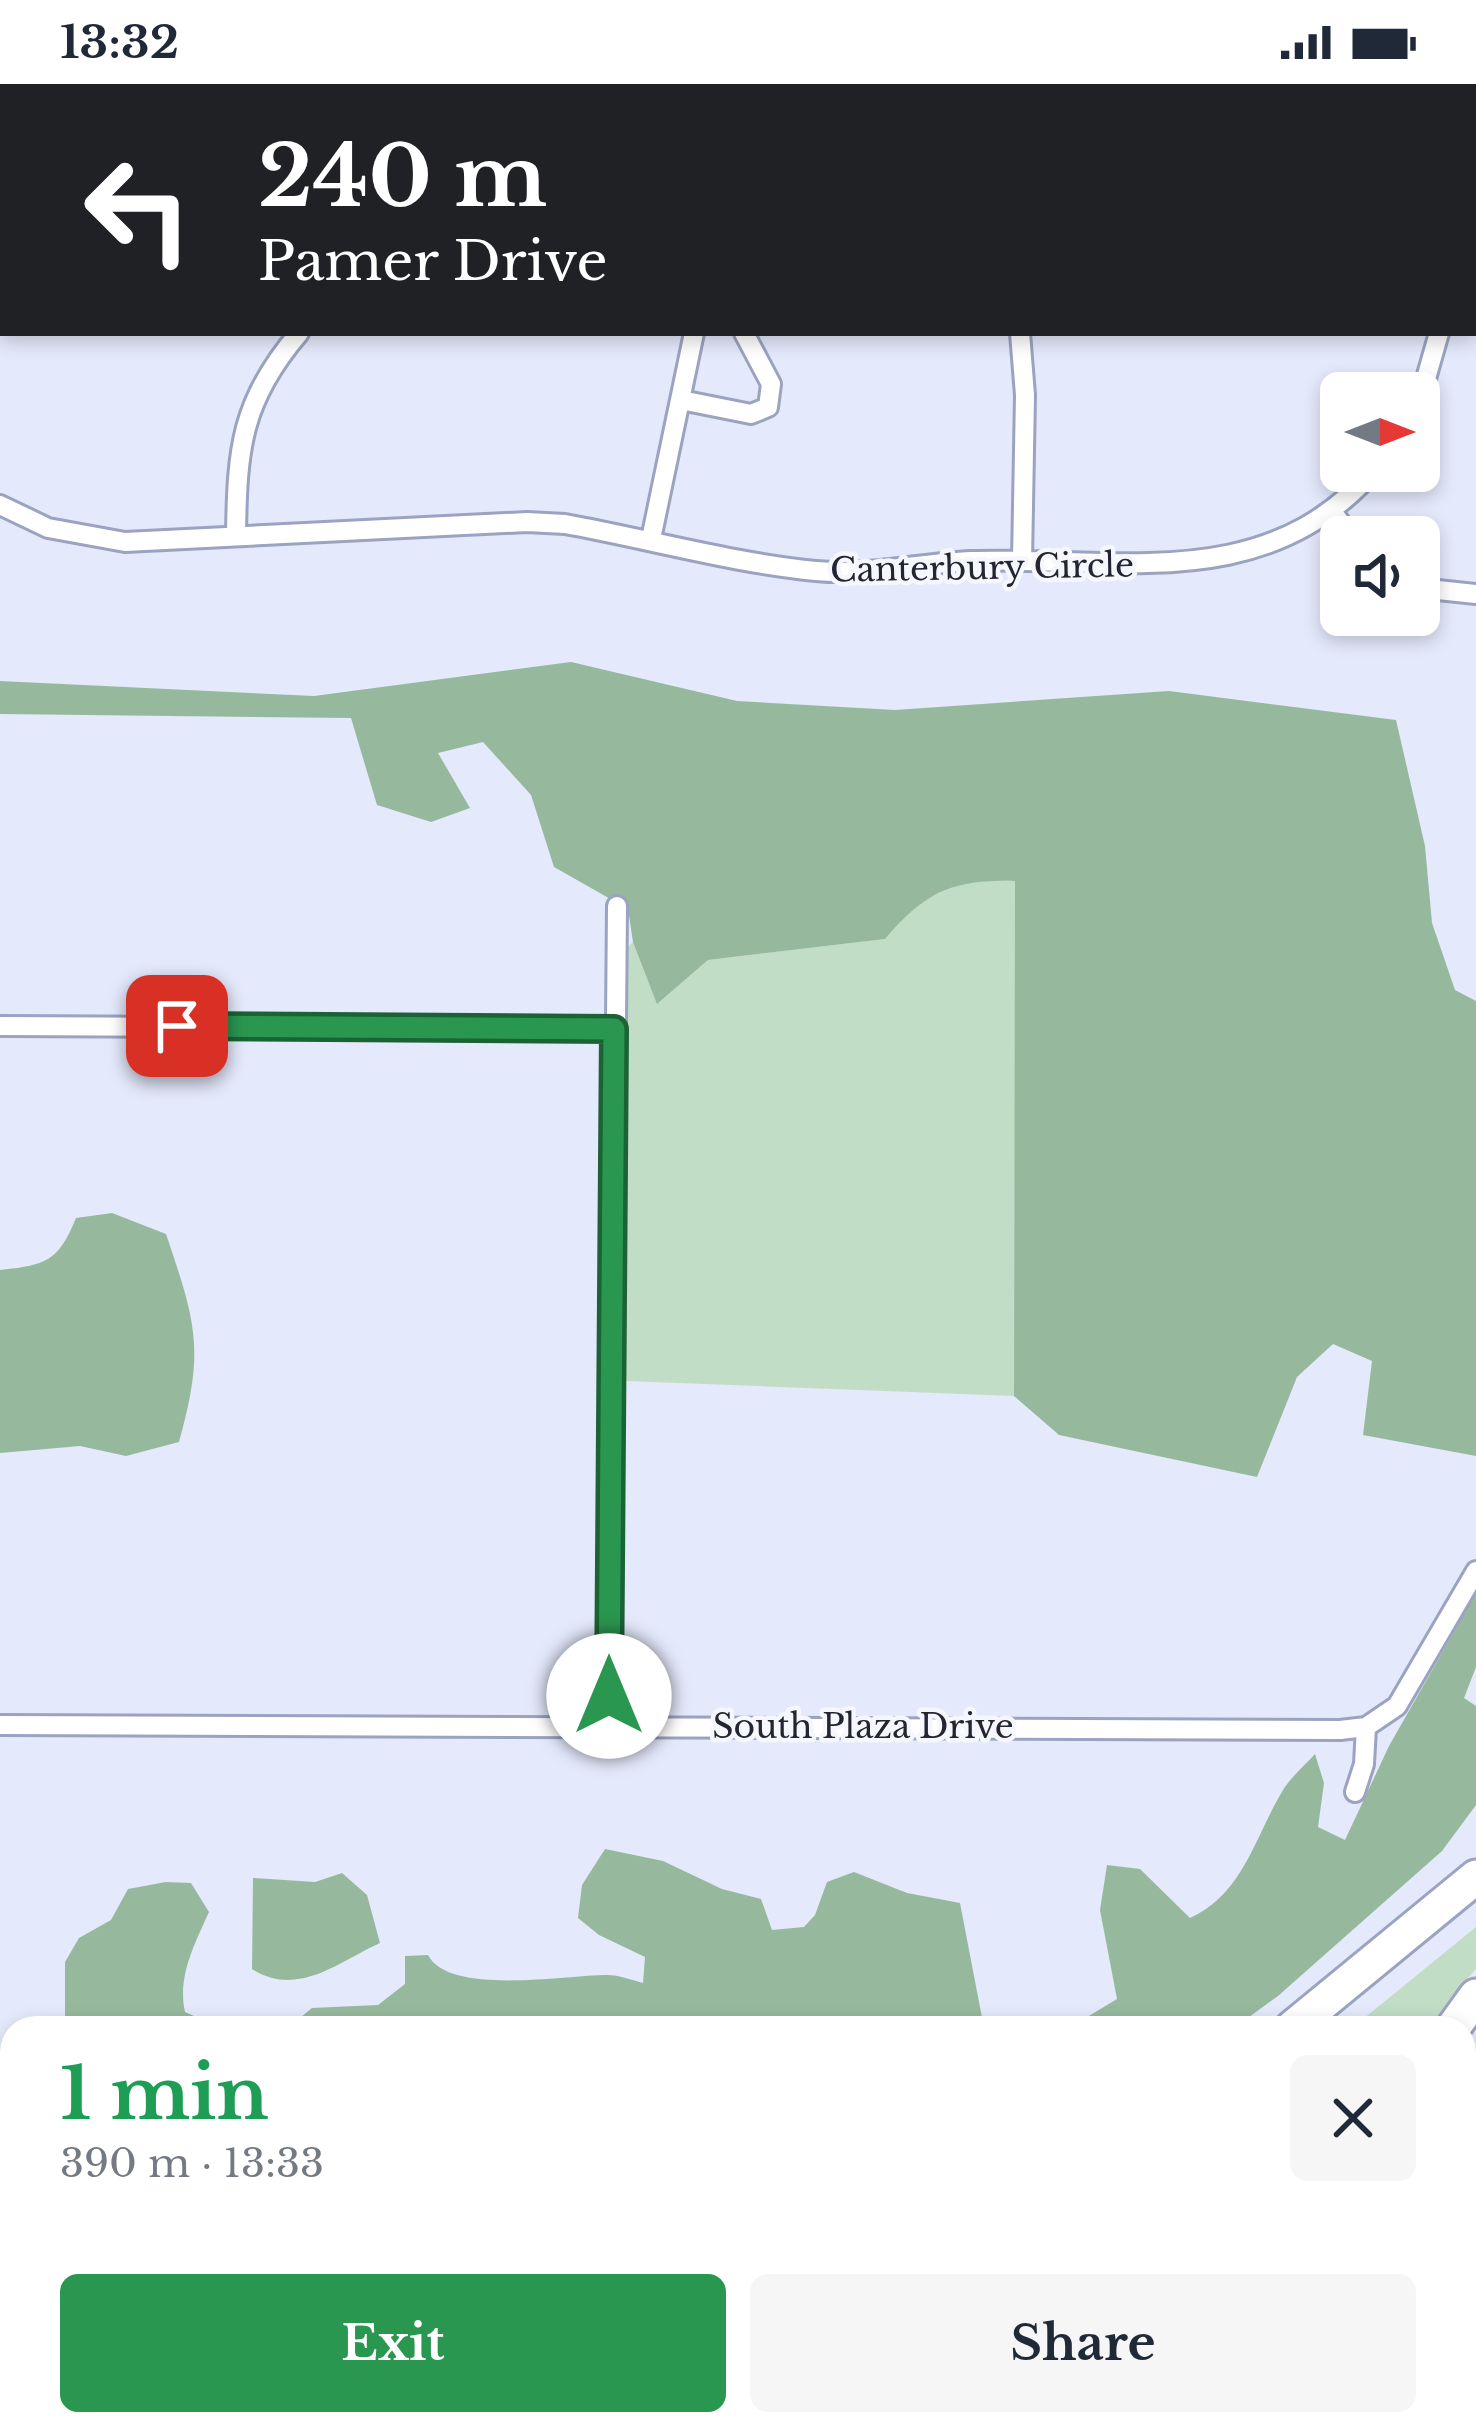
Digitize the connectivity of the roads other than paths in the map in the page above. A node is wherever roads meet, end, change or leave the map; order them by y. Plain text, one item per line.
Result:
1 (297, 336) edge
2 (693, 336) edge
3 (746, 336) edge
4 (1020, 336) edge
5 (1438, 336) edge
6 (1428, 372) edge
7 (681, 400) junction
8 (1350, 492) edge
9 (0, 505) edge
10 (1331, 510) junction
11 (1336, 516) edge
12 (236, 536) junction
13 (651, 539) junction
14 (1022, 561) junction
15 (1440, 590) edge
16 (1476, 594) edge
17 (616, 906) dead end
18 (0, 1026) edge
19 (614, 1029) junction
20 (1476, 1571) edge
21 (0, 1725) edge
22 (610, 1726) junction
23 (1366, 1727) junction
24 (1355, 1792) dead end
25 (1476, 1850) edge
26 (1476, 1877) edge
27 (1390, 1950) junction
28 (1307, 2016) edge

1 - 12 street
2 - 7 street
3 - 7 street
4 - 14 street
5 - 6 street
7 - 13 street
8 - 10 street, Canterbury Circle
9 - 12 street, Canterbury Circle
10 - 11 street
10 - 14 street, Canterbury Circle
12 - 13 street, Canterbury Circle
13 - 14 street, Canterbury Circle
15 - 16 street
17 - 19 street
18 - 19 street
19 - 22 street
20 - 23 street
21 - 22 street, South Plaza Drive
22 - 23 street, South Plaza Drive
23 - 24 street
25 - 27 highway
26 - 27 highway
27 - 28 highway

